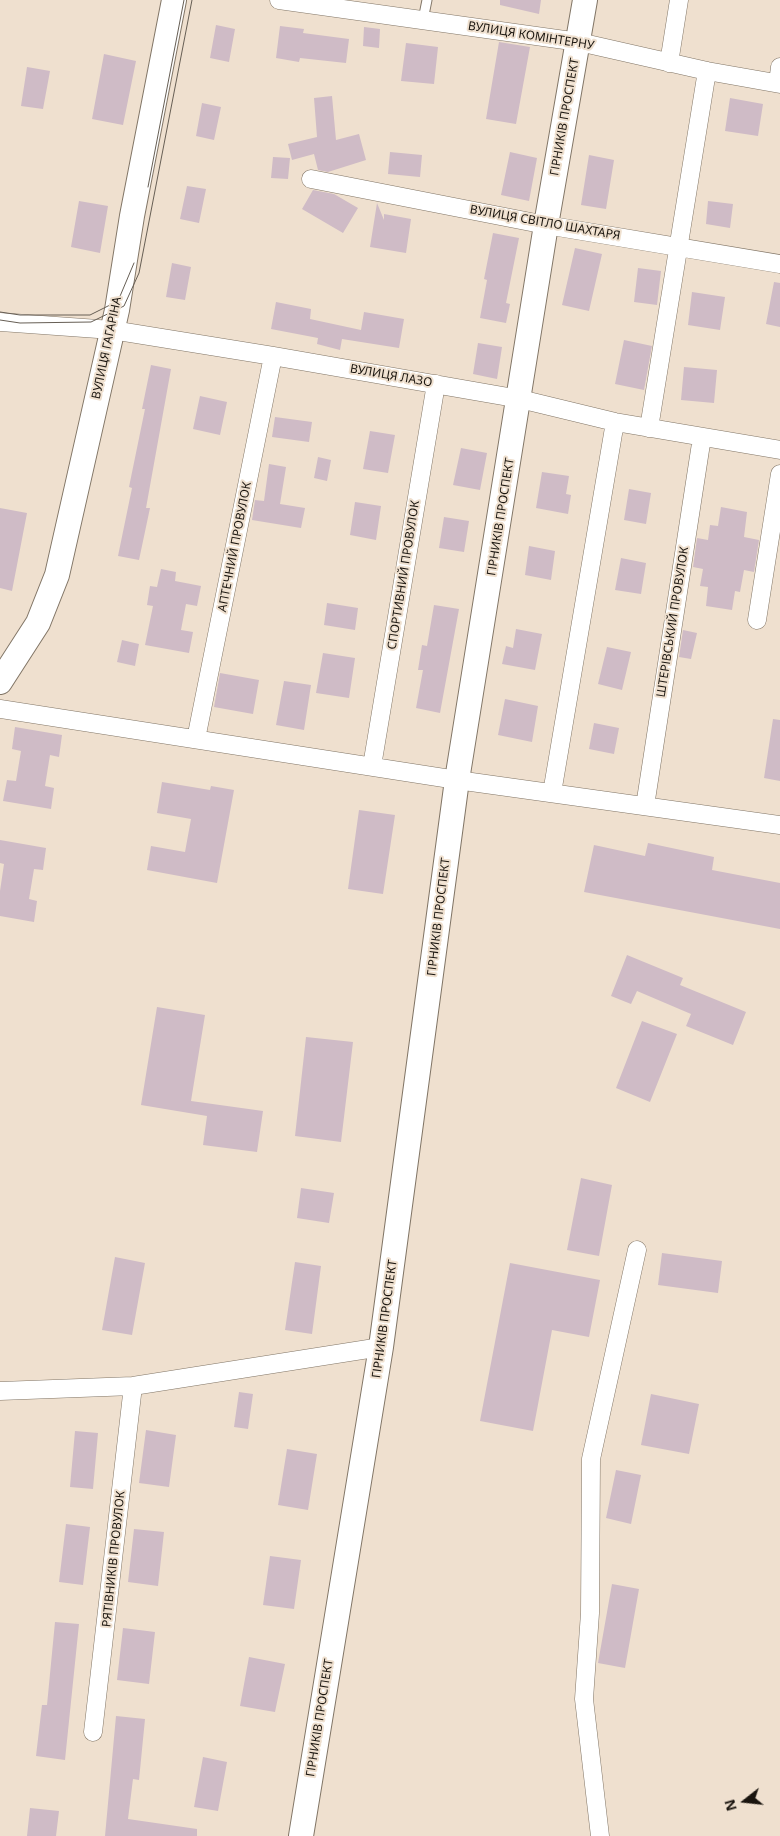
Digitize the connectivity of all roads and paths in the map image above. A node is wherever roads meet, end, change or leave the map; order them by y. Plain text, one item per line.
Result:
1 (174, 0) edge
2 (279, 0) edge
3 (427, 0) edge
4 (585, 0) edge
5 (679, 0) edge
6 (362, 5) edge
7 (423, 20) junction
8 (578, 42) junction
9 (669, 63) junction
10 (707, 71) junction
11 (779, 78) edge
12 (311, 179) dead end
13 (546, 225) junction
14 (679, 245) junction
15 (780, 264) edge
16 (0, 322) edge
17 (112, 330) junction
18 (273, 356) junction
19 (436, 384) junction
20 (520, 399) junction
21 (614, 422) junction
22 (649, 428) junction
23 (702, 437) junction
24 (780, 450) edge
25 (780, 474) edge
26 (757, 620) dead end
27 (0, 682) edge
28 (0, 709) edge
29 (196, 739) junction
30 (372, 766) junction
31 (457, 780) junction
32 (552, 793) junction
33 (644, 806) junction
34 (780, 825) edge
35 (636, 1250) dead end
36 (381, 1348) junction
37 (133, 1386) junction
38 (0, 1391) edge
39 (93, 1732) dead end
40 (301, 1836) edge
41 (600, 1836) edge

1 - 17 main road, ВУЛИЦЯ ГАГАРІНА
2 - 6 street, ВУЛИЦЯ КОМІНТЕРНУ
3 - 7 lane
4 - 8 main road, ГІРНИКІВ ПРОСПЕКТ
5 - 9 street
6 - 7 street, ВУЛИЦЯ КОМІНТЕРНУ
7 - 8 street, ВУЛИЦЯ КОМІНТЕРНУ
8 - 9 street, ВУЛИЦЯ КОМІНТЕРНУ
8 - 13 main road, ГІРНИКІВ ПРОСПЕКТ
9 - 10 street, ВУЛИЦЯ КОМІНТЕРНУ
10 - 11 street, ВУЛИЦЯ КОМІНТЕРНУ
10 - 14 street
12 - 13 street, ВУЛИЦЯ СВІТЛО ШАХТАРЯ
13 - 14 street, ВУЛИЦЯ СВІТЛО ШАХТАРЯ
13 - 20 main road, ГІРНИКІВ ПРОСПЕКТ
14 - 15 street, ВУЛИЦЯ СВІТЛО ШАХТАРЯ
14 - 22 street
16 - 17 street, ВУЛИЦЯ ЛАЗО
17 - 18 street, ВУЛИЦЯ ЛАЗО
17 - 27 main road, ВУЛИЦЯ ГАГАРІНА
18 - 19 street, ВУЛИЦЯ ЛАЗО
18 - 29 street, АПТЕЧНИЙ ПРОВУЛОК
19 - 20 street, ВУЛИЦЯ ЛАЗО
19 - 30 street, СПОРТИВНИЙ ПРОВУЛОК
20 - 21 street, ВУЛИЦЯ ЛАЗО
20 - 31 main road, ГІРНИКІВ ПРОСПЕКТ
21 - 22 street, ВУЛИЦЯ ЛАЗО
21 - 32 street
22 - 23 street, ВУЛИЦЯ ЛАЗО
23 - 24 street, ВУЛИЦЯ ЛАЗО
23 - 33 street, ШТЕРІВСЬКИЙ ПРОВУЛОК
25 - 26 street
28 - 29 street
29 - 30 street
30 - 31 street
31 - 32 street
31 - 36 main road, ГІРНИКІВ ПРОСПЕКТ
32 - 33 street
33 - 34 street
35 - 41 street
36 - 37 street
36 - 40 main road, ГІРНИКІВ ПРОСПЕКТ
37 - 38 street
37 - 39 street, РЯТІВНИКІВ ПРОВУЛОК

